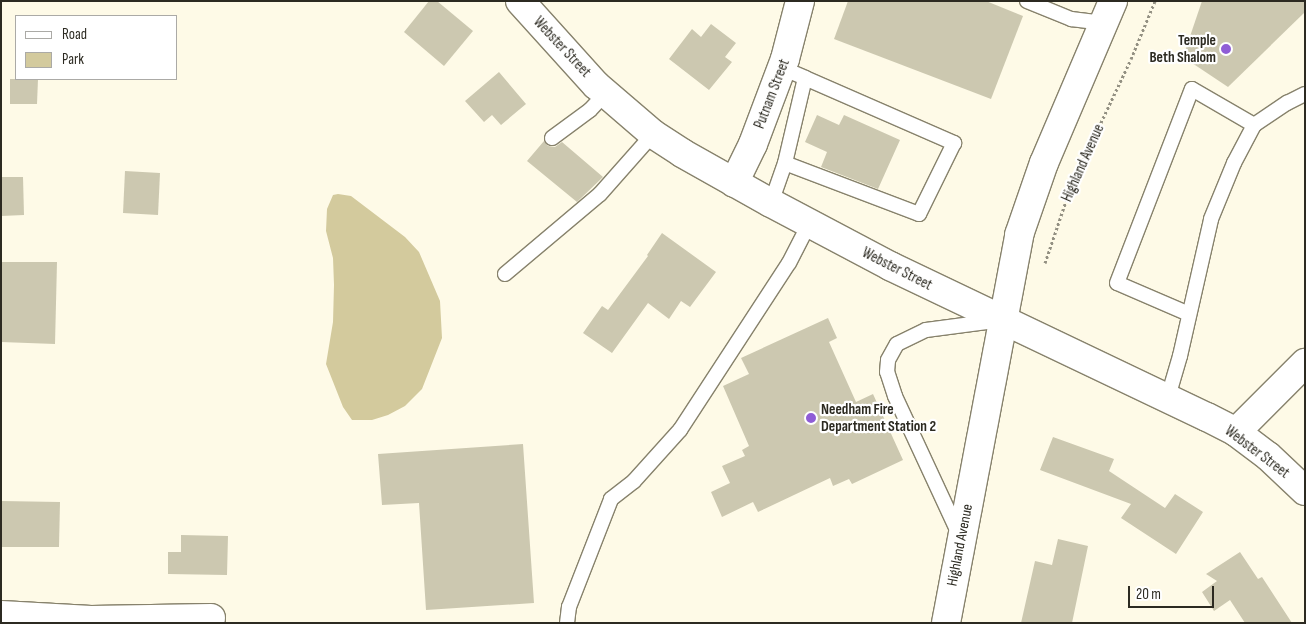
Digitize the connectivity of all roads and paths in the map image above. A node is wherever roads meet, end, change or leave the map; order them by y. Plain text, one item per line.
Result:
1 (520, 1) edge
2 (800, 1) edge
3 (1027, 1) edge
4 (1156, 1) edge
5 (1109, 12) edge
6 (794, 73) junction
7 (606, 93) junction
8 (1305, 94) edge
9 (1254, 125) junction
10 (654, 134) junction
11 (552, 138) dead end
12 (785, 164) junction
13 (734, 183) junction
14 (771, 203) junction
15 (809, 224) junction
16 (1041, 268) dead end
17 (504, 274) dead end
18 (1189, 314) junction
19 (1003, 320) junction
20 (1305, 363) edge
21 (1168, 397) junction
22 (1236, 432) junction
23 (1305, 491) edge
24 (961, 539) junction
25 (1, 615) edge
26 (211, 618) dead end
27 (567, 623) edge
28 (946, 623) edge

1 - 7 street, Webster Street
2 - 6 street, Putnam Street
3 - 5 lane
4 - 16 path, Highland Avenue
5 - 19 street, Highland Avenue
6 - 12 lane
6 - 12 lane
6 - 13 street, Putnam Street
7 - 10 street, Webster Street
7 - 11 lane
8 - 9 lane
9 - 18 lane
9 - 18 lane
10 - 13 street, Webster Street
10 - 17 lane
12 - 14 lane
13 - 14 street, Webster Street
14 - 15 street, Webster Street
15 - 19 street, Webster Street
15 - 27 lane
18 - 21 lane
19 - 21 street, Webster Street
19 - 24 street, Highland Avenue
19 - 24 lane
20 - 22 street
21 - 22 street, Webster Street
22 - 23 street, Webster Street
24 - 28 street, Highland Avenue
25 - 26 street

